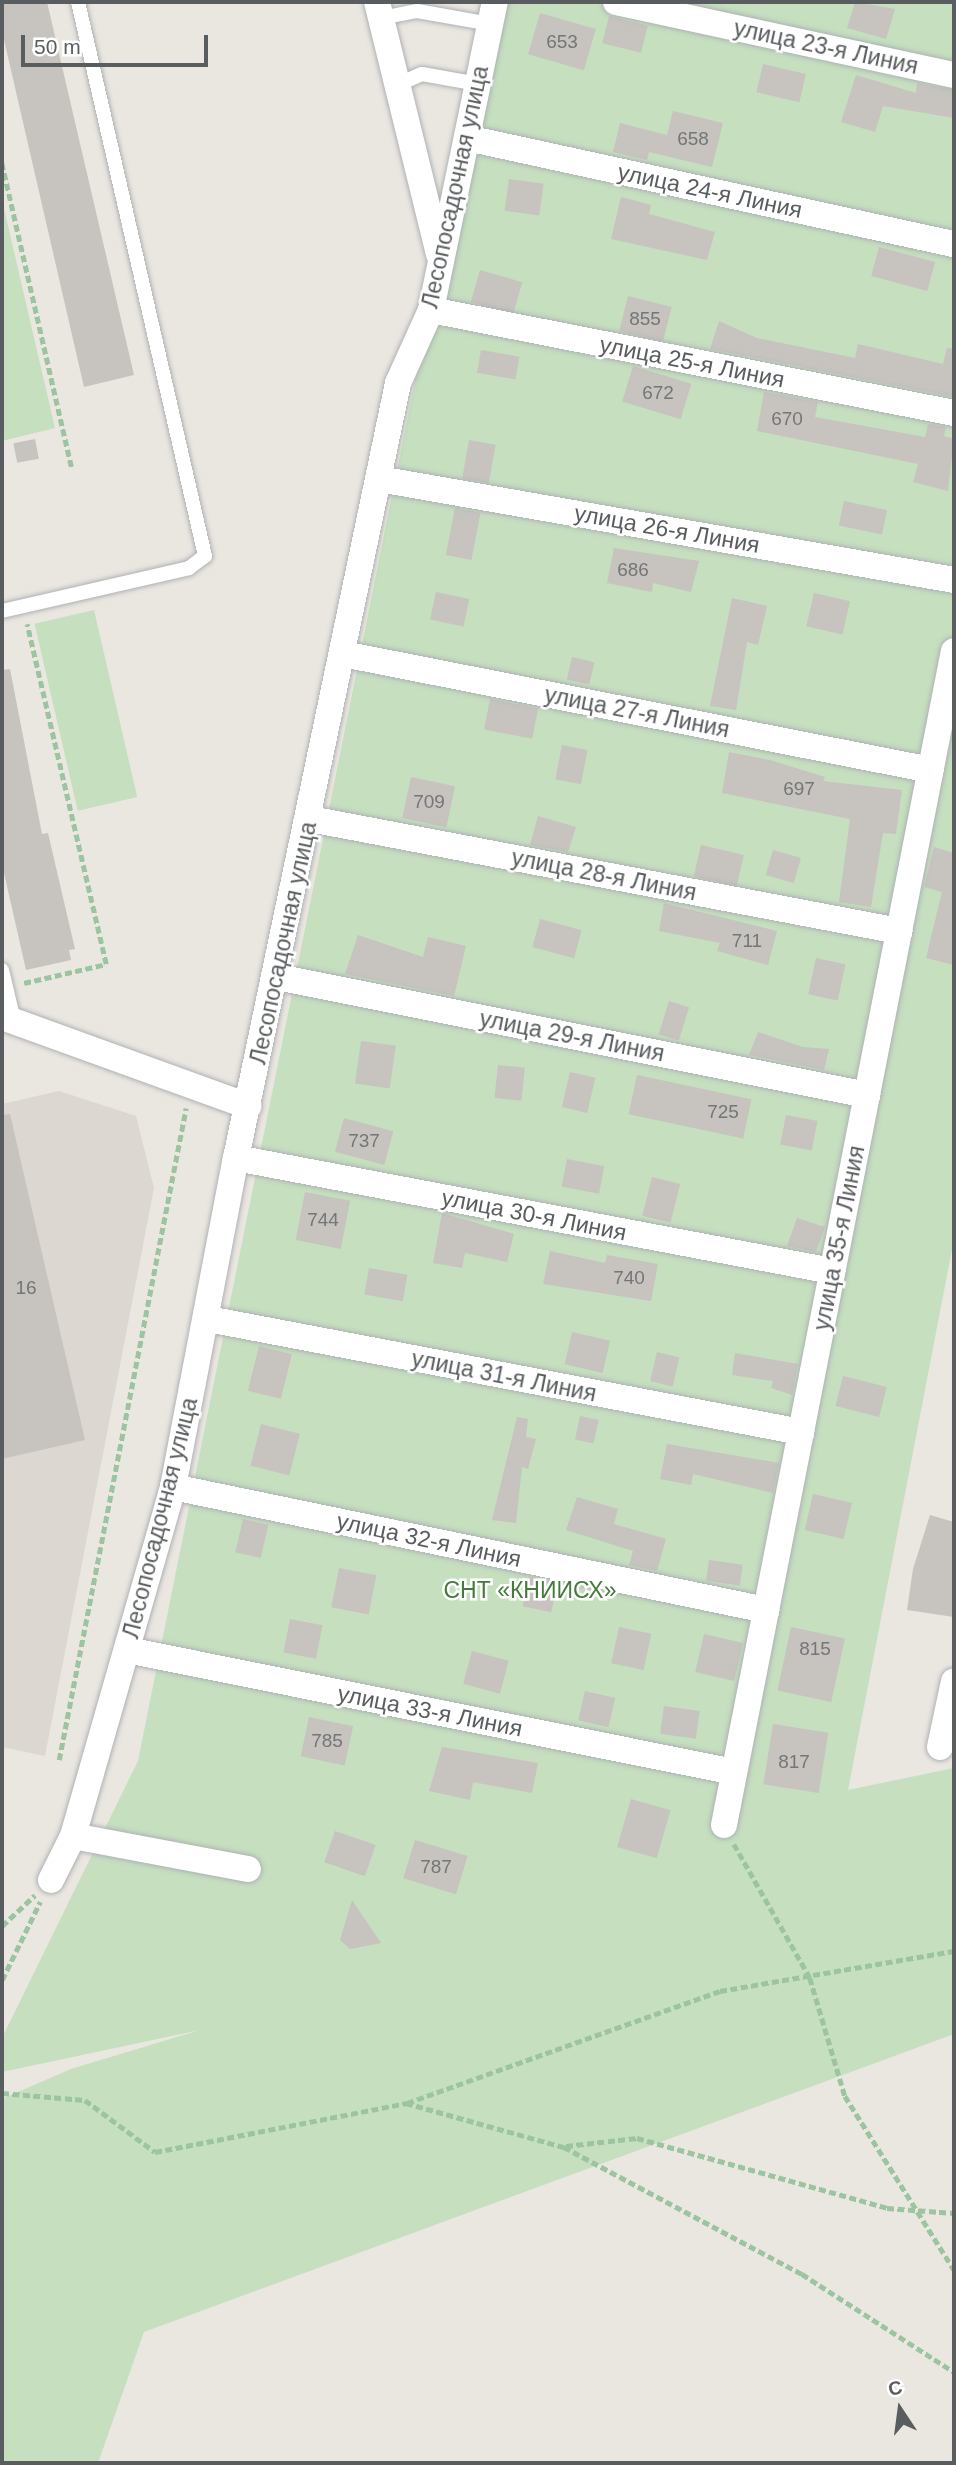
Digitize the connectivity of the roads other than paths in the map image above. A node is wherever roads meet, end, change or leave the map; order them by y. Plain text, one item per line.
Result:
1 (78, 2) edge
2 (616, 2) edge
3 (379, 10) edge
4 (492, 13) edge
5 (954, 75) edge
6 (478, 83) junction
7 (397, 85) junction
8 (467, 138) junction
9 (954, 244) edge
10 (441, 262) junction
11 (431, 310) junction
12 (954, 413) edge
13 (379, 479) junction
14 (954, 580) edge
15 (2, 611) edge
16 (954, 651) edge
17 (343, 653) junction
18 (931, 770) junction
19 (310, 818) junction
20 (899, 931) junction
21 (2, 970) edge
22 (277, 977) junction
23 (8, 1019) edge
24 (867, 1096) junction
25 (248, 1106) junction
26 (236, 1158) junction
27 (832, 1271) junction
28 (208, 1319) junction
29 (801, 1432) junction
30 (173, 1487) junction
31 (766, 1610) junction
32 (127, 1650) junction
33 (954, 1681) edge
34 (940, 1747) dead end
35 (734, 1772) junction
36 (724, 1825) road end
37 (73, 1836) junction
38 (248, 1869) dead end
39 (51, 1880) road end

1 - 15 lane
2 - 5 street, улица 23-я Линия
3 - 4 lane
3 - 7 street
4 - 6 street, Лесопосадочная улица
6 - 7 lane
6 - 8 street, Лесопосадочная улица
7 - 10 street
8 - 9 street, улица 24-я Линия
8 - 10 street, Лесопосадочная улица
10 - 11 street, Лесопосадочная улица
11 - 12 street, улица 25-я Линия
11 - 13 street, Лесопосадочная улица
13 - 14 street, улица 26-я Линия
13 - 17 street, Лесопосадочная улица
16 - 18 street, улица 35-я Линия
17 - 18 street, улица 27-я Линия
17 - 19 street, Лесопосадочная улица
18 - 20 street, улица 35-я Линия
19 - 20 street, улица 28-я Линия
19 - 22 street, Лесопосадочная улица
20 - 24 street, улица 35-я Линия
21 - 23 lane
22 - 24 street, улица 29-я Линия
22 - 25 street, Лесопосадочная улица
23 - 25 street
24 - 27 street, улица 35-я Линия
25 - 26 street, Лесопосадочная улица
26 - 27 street, улица 30-я Линия
26 - 28 street, Лесопосадочная улица
27 - 29 street, улица 35-я Линия
28 - 29 street, улица 31-я Линия
28 - 30 street, Лесопосадочная улица
29 - 31 street, улица 35-я Линия
30 - 31 street, улица 32-я Линия
30 - 32 street, Лесопосадочная улица
31 - 35 street, улица 35-я Линия
32 - 35 street, улица 33-я Линия
32 - 37 street, Лесопосадочная улица
33 - 34 street
35 - 36 street, улица 35-я Линия
37 - 38 street
37 - 39 street, Лесопосадочная улица

